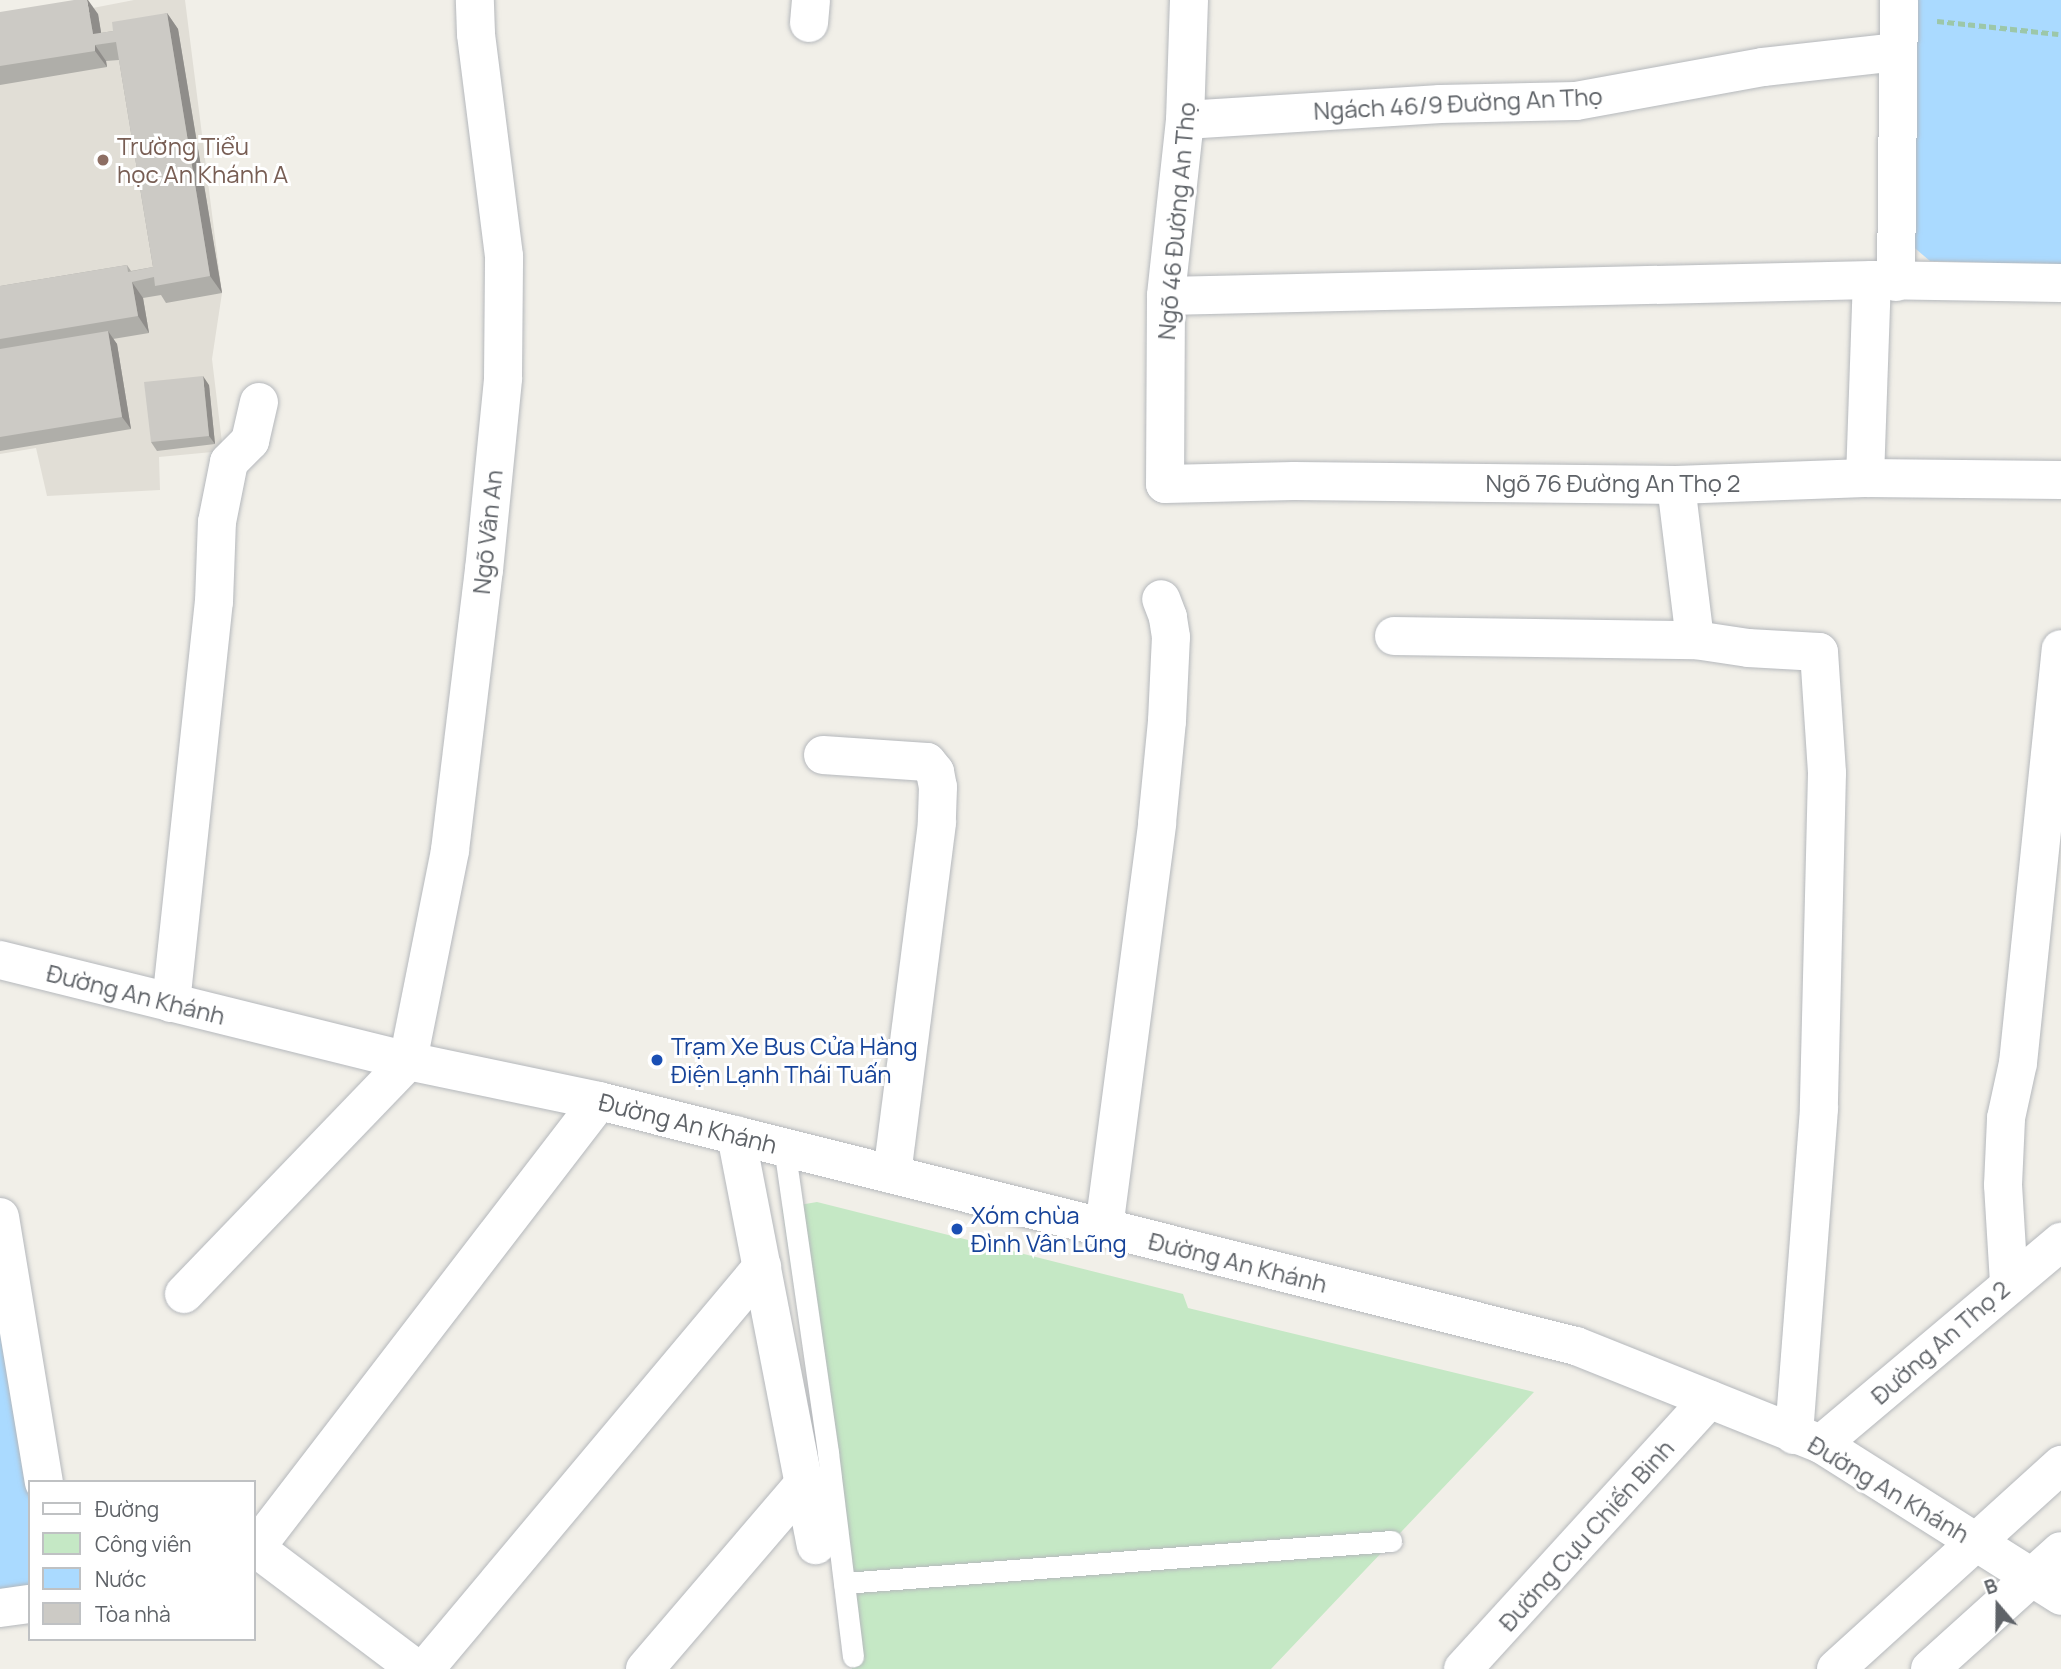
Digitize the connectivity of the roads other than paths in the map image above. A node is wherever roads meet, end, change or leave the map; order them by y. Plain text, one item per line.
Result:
1 (474, 0) edge
2 (1189, 0) edge
3 (1899, 0) edge
4 (1896, 52) junction
5 (1185, 120) junction
6 (1884, 281) junction
7 (2061, 283) edge
8 (1166, 296) junction
9 (260, 402) dead end
10 (1866, 478) junction
11 (2061, 480) edge
12 (1165, 484) joint
13 (1676, 485) junction
14 (1161, 599) dead end
15 (1394, 636) dead end
16 (1695, 640) junction
17 (2061, 649) edge
18 (823, 755) dead end
19 (0, 960) edge
20 (171, 1003) junction
21 (408, 1061) junction
22 (599, 1101) junction
23 (736, 1135) junction
24 (784, 1147) junction
25 (892, 1174) junction
26 (0, 1217) edge
27 (1104, 1228) junction
28 (2061, 1242) edge
29 (762, 1267) junction
30 (2008, 1283) junction
31 (184, 1294) dead end
32 (1709, 1400) junction
33 (1808, 1439) junction
34 (2061, 1465) edge
35 (44, 1480) edge
36 (806, 1481) junction
37 (1391, 1541) dead end
38 (1976, 1541) junction
39 (816, 1545) dead end
40 (256, 1549) edge
41 (256, 1551) edge
42 (2061, 1551) edge
43 (845, 1583) junction
44 (2046, 1588) edge
45 (28, 1604) edge
46 (0, 1608) edge
47 (853, 1656) dead end
48 (416, 1669) edge
49 (425, 1669) edge
50 (645, 1669) edge
51 (1463, 1669) edge
52 (1836, 1669) edge
53 (1930, 1669) edge

1 - 21 street, Ngõ Vân An
2 - 5 street, Ngõ 46 Đường An Thọ
3 - 4 street
4 - 5 street, Ngách 46/9 Đường An Thọ
4 - 6 street
5 - 8 street, Ngõ 46 Đường An Thọ
6 - 7 street
6 - 8 street
6 - 10 street
8 - 12 street, Ngõ 46 Đường An Thọ
9 - 20 street
10 - 11 street, Ngõ 76 Đường An Thọ 2
10 - 13 street, Ngõ 76 Đường An Thọ 2
12 - 13 street, Ngõ 76 Đường An Thọ 2
13 - 16 street
14 - 27 street
15 - 16 street
16 - 33 street
17 - 30 street
18 - 25 street
19 - 20 street, Đường An Khánh
20 - 21 street, Đường An Khánh
21 - 22 street, Đường An Khánh
21 - 31 street
22 - 23 street, Đường An Khánh
22 - 40 street
23 - 24 street, Đường An Khánh
23 - 29 street
24 - 25 street, Đường An Khánh
24 - 43 lane
25 - 27 street, Đường An Khánh
26 - 35 street
27 - 32 street, Đường An Khánh
28 - 30 street, Đường An Thọ 2
29 - 36 street
29 - 49 street
30 - 33 street, Đường An Thọ 2
32 - 33 street, Đường An Khánh
32 - 51 street, Đường Cựu Chiến Binh
33 - 38 street, Đường An Khánh
34 - 38 street
36 - 39 street
36 - 50 street
37 - 43 lane
38 - 44 street, Đường An Khánh
38 - 52 street
41 - 48 street
42 - 44 street
43 - 47 lane
44 - 53 street
45 - 46 street

